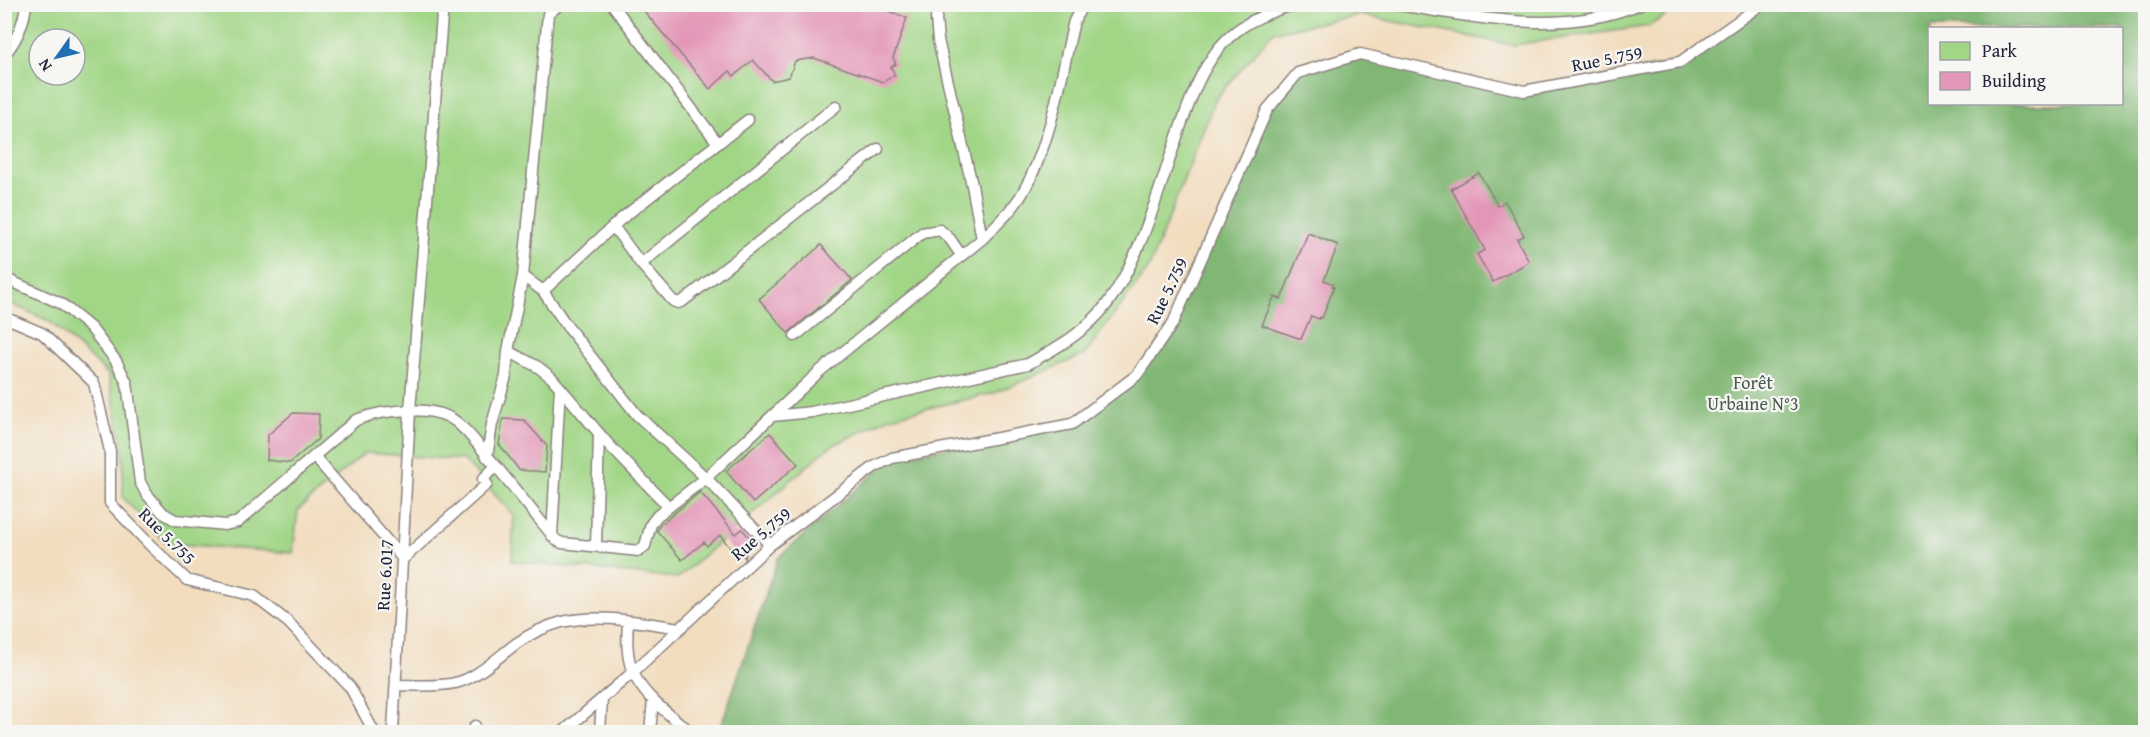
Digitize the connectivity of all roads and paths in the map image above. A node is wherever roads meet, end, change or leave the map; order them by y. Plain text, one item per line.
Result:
1 (26, 4) edge
2 (443, 4) edge
3 (560, 4) edge
4 (612, 4) edge
5 (938, 4) edge
6 (1083, 4) edge
7 (1297, 4) edge
8 (1393, 4) edge
9 (1640, 4) edge
10 (1762, 4) edge
11 (548, 9) edge
12 (4, 55) edge
13 (836, 106) dead end
14 (748, 120) dead end
15 (717, 142) junction
16 (879, 149) dead end
17 (613, 226) junction
18 (982, 238) junction
19 (961, 255) junction
20 (641, 264) junction
21 (523, 276) junction
22 (4, 278) edge
23 (543, 291) junction
24 (4, 317) edge
25 (4, 325) edge
26 (42, 333) junction
27 (795, 336) dead end
28 (508, 351) junction
29 (560, 387) junction
30 (410, 410) junction
31 (772, 416) junction
32 (599, 434) junction
33 (314, 456) junction
34 (487, 457) junction
35 (496, 466) junction
36 (706, 478) junction
37 (668, 506) junction
38 (552, 536) junction
39 (770, 545) junction
40 (596, 546) junction
41 (403, 559) junction
42 (628, 621) junction
43 (681, 628) junction
44 (633, 672) junction
45 (396, 685) junction
46 (602, 699) junction
47 (653, 700) junction
48 (374, 732) edge
49 (393, 732) edge
50 (563, 732) edge
51 (600, 732) edge
52 (650, 732) edge
53 (691, 732) edge

1 - 12 lane
2 - 30 lane, Rue 6.017
3 - 11 lane
4 - 15 lane
5 - 18 lane
6 - 18 lane
7 - 31 lane
8 - 9 lane
10 - 39 lane, Rue 5.759
11 - 21 lane
13 - 20 lane
14 - 15 lane
15 - 17 lane
16 - 20 lane
17 - 20 lane
17 - 23 lane
18 - 19 lane
19 - 27 lane
19 - 31 lane
21 - 23 lane
21 - 28 lane
22 - 33 lane
23 - 36 lane
24 - 26 lane, Rue 5.755
25 - 26 lane
26 - 48 lane, Rue 5.755
28 - 29 lane
28 - 34 lane
29 - 32 lane
29 - 38 lane
30 - 33 lane
30 - 34 lane
30 - 41 lane, Rue 6.017
31 - 36 lane
32 - 37 lane
32 - 40 lane
33 - 41 lane
34 - 35 lane
35 - 38 lane
35 - 41 lane
36 - 37 lane
36 - 39 lane
37 - 40 lane
38 - 40 lane
39 - 43 lane, Rue 5.759
41 - 45 lane, Rue 6.017
42 - 43 lane
42 - 44 lane
42 - 45 lane
43 - 44 lane, Rue 5.759
44 - 46 lane, Rue 5.759
44 - 47 lane
45 - 49 lane, Rue 6.017
46 - 50 lane, Rue 5.759
46 - 51 lane
47 - 52 lane
47 - 53 lane

